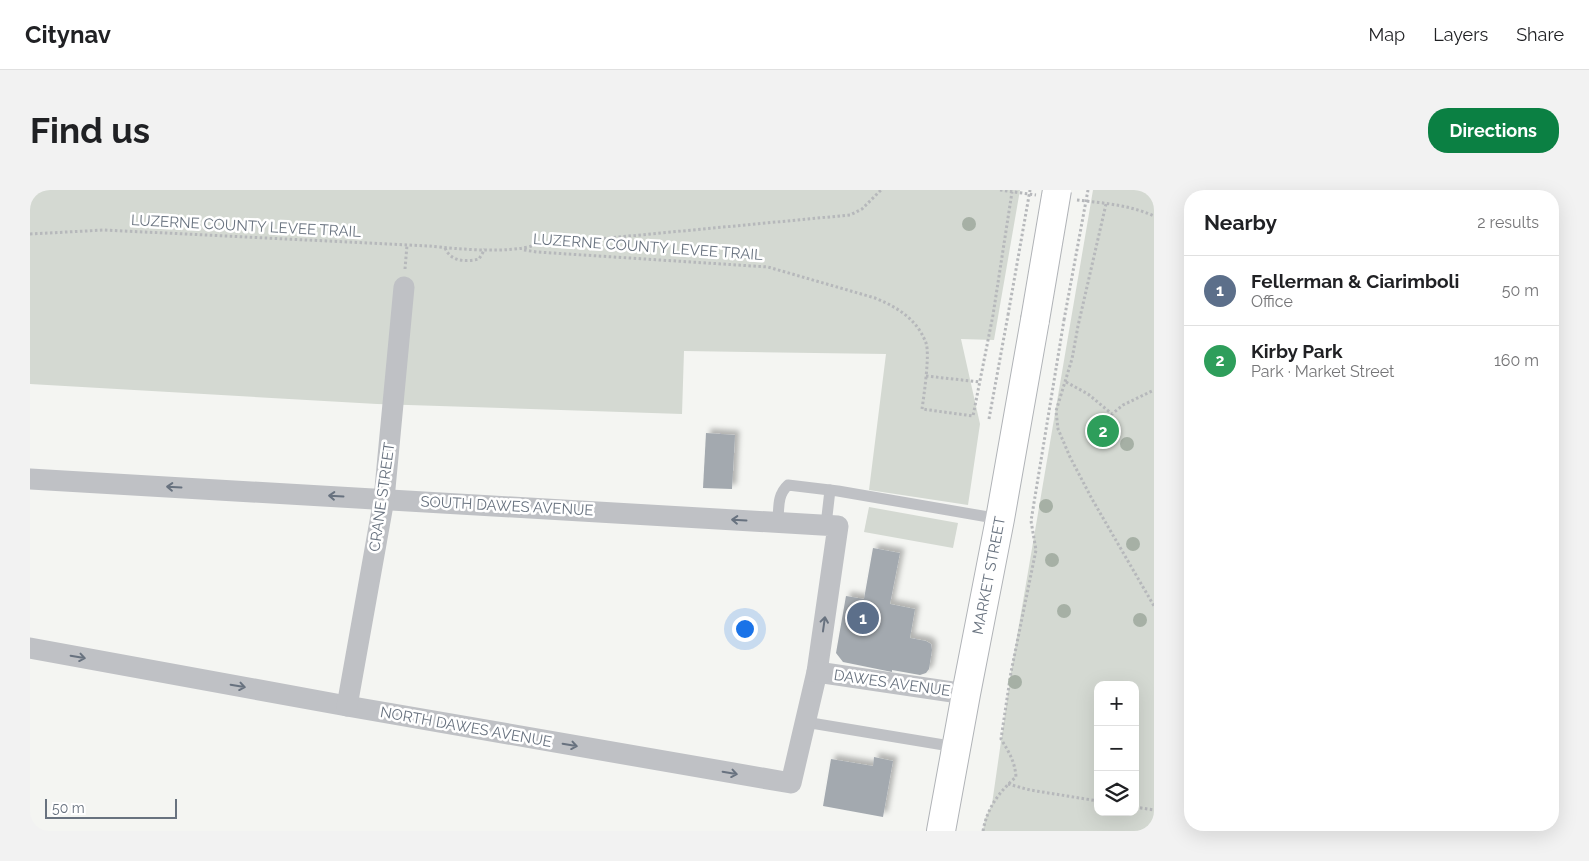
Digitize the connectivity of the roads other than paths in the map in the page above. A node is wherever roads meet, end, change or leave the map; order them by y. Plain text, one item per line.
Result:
1 (1057, 190) edge
2 (404, 287) dead end
3 (30, 479) edge
4 (830, 490) junction
5 (384, 499) junction
6 (1000, 519) junction
7 (778, 522) junction
8 (826, 525) junction
9 (30, 648) edge
10 (818, 672) junction
11 (966, 694) junction
12 (347, 706) junction
13 (806, 722) junction
14 (956, 747) junction
15 (941, 831) edge

1 - 6 main road, MARKET STREET, bridge
2 - 5 street, CRANE STREET
5 -> 3 street, SOUTH DAWES AVENUE
4 - 6 lane
4 - 7 lane
4 - 8 lane
7 -> 5 street, SOUTH DAWES AVENUE
5 - 12 street, CRANE STREET
6 - 11 main road, MARKET STREET
7 - 8 street, SOUTH DAWES AVENUE
10 -> 8 street
9 -> 12 street, NORTH DAWES AVENUE
10 - 11 street, DAWES AVENUE
10 - 13 street, NORTH DAWES AVENUE
11 - 14 main road, MARKET STREET
12 -> 13 street, NORTH DAWES AVENUE
13 - 14 lane
14 - 15 main road, MARKET STREET

